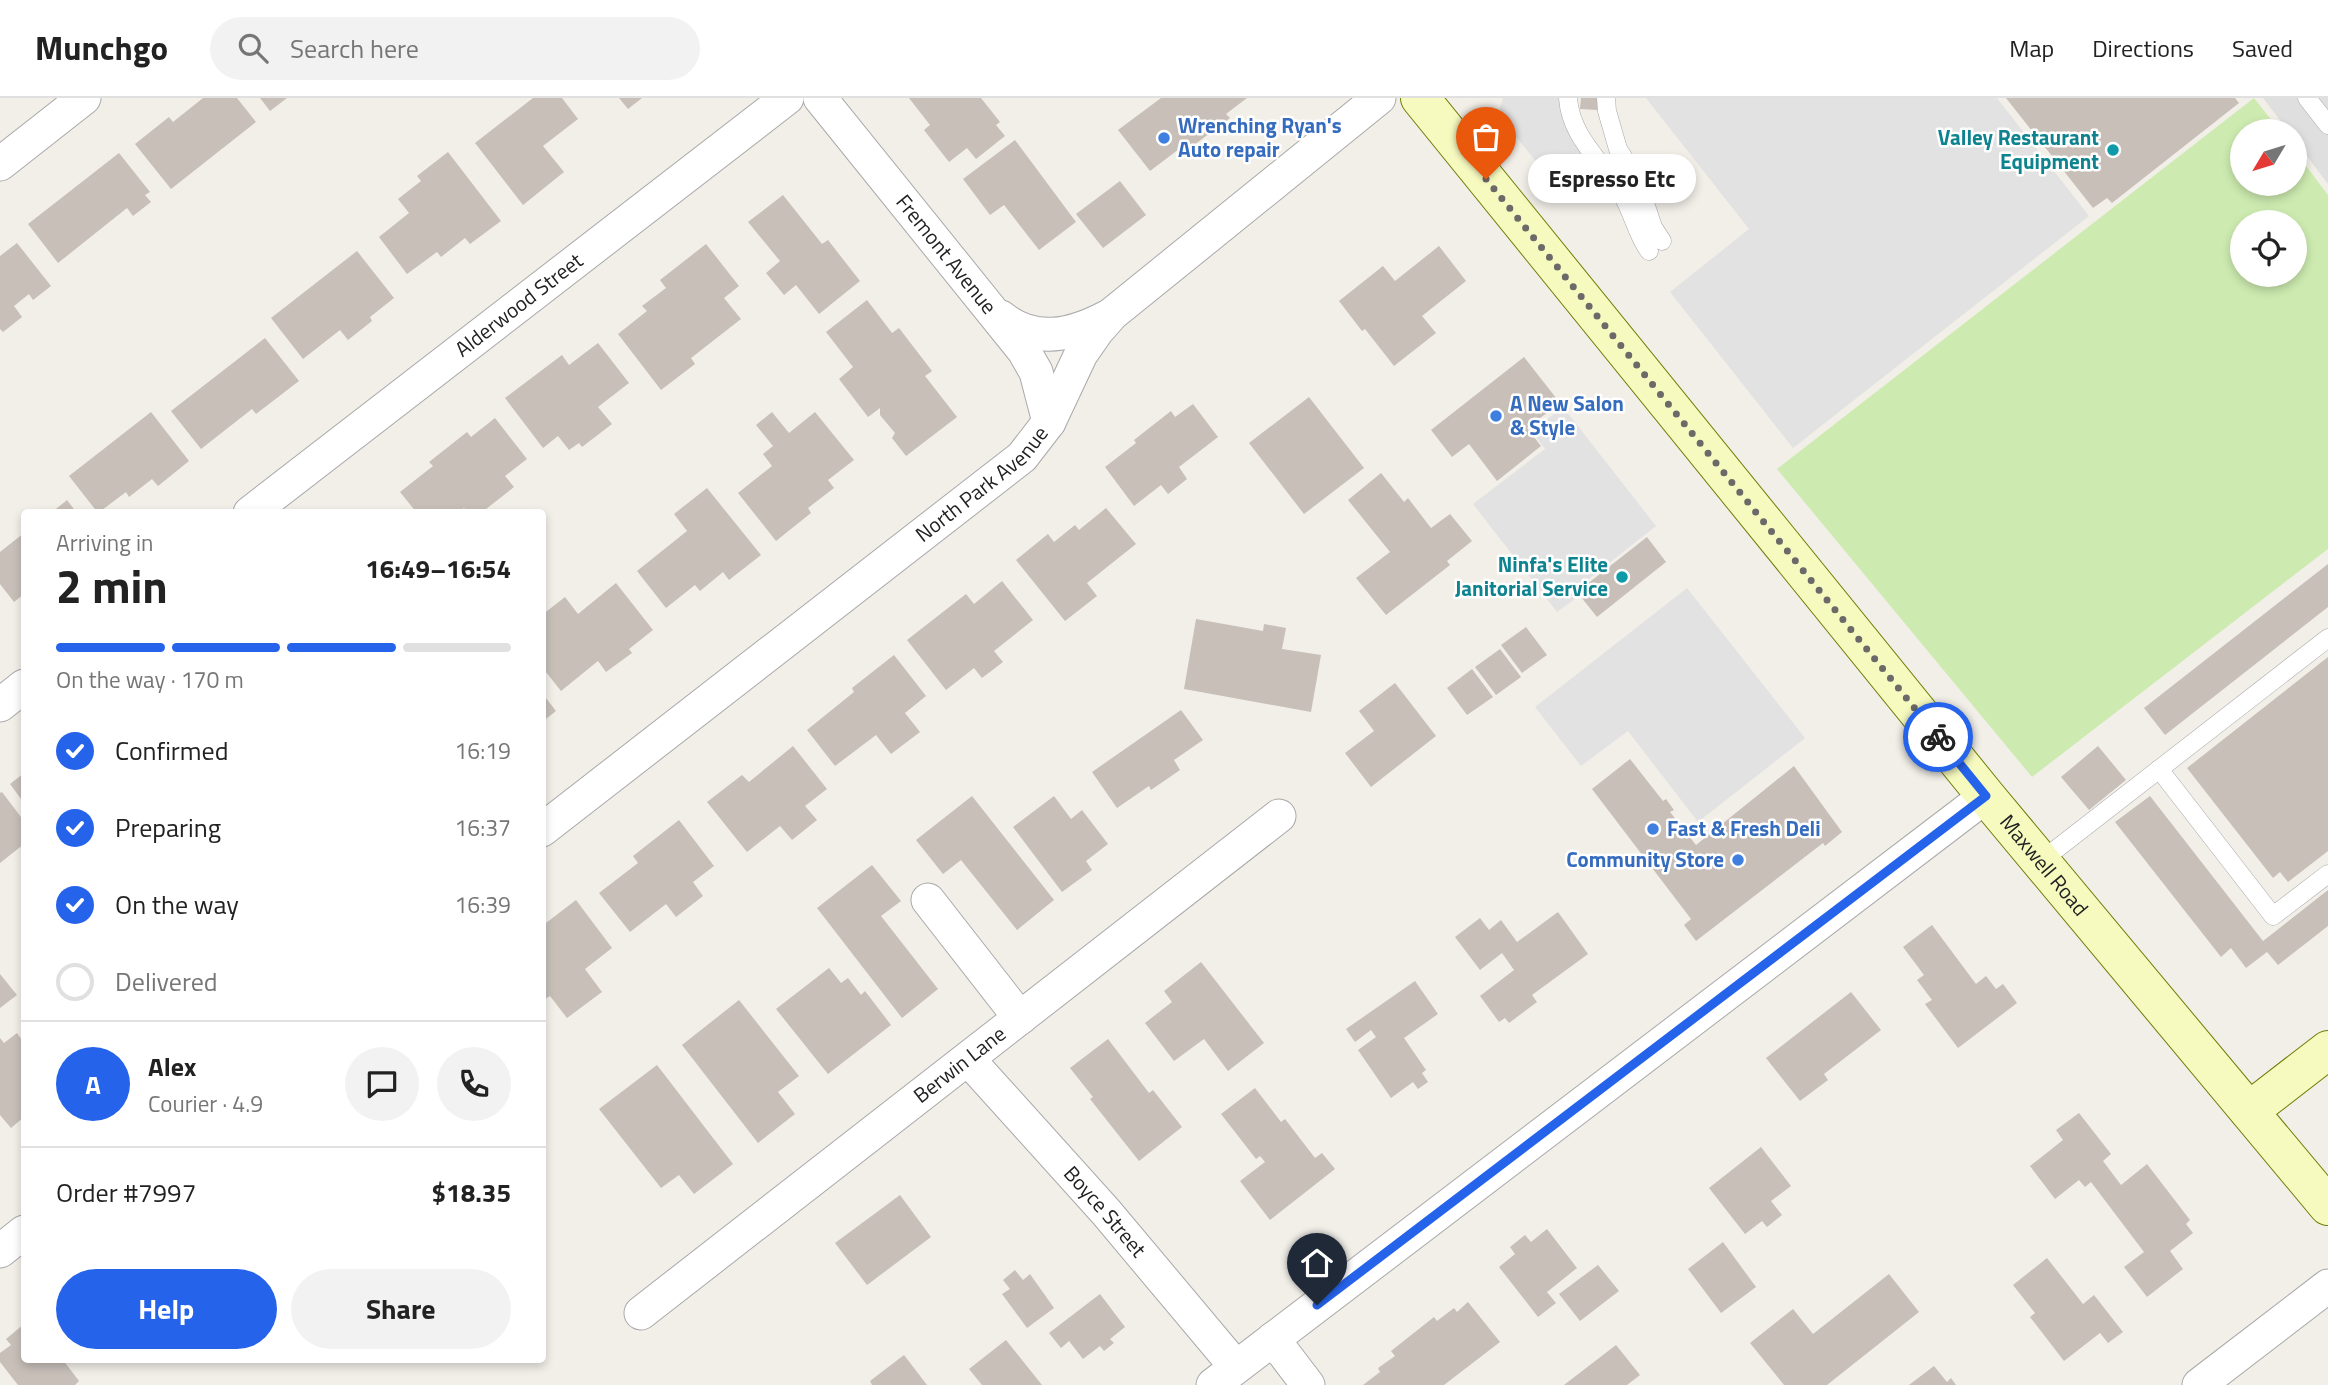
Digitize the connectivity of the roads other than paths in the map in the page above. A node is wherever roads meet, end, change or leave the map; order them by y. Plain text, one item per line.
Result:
1 (84, 98) edge
2 (787, 98) edge
3 (820, 98) edge
4 (1379, 98) edge
5 (1420, 98) edge
6 (1569, 98) edge
7 (1606, 98) edge
8 (2307, 98) edge
9 (2328, 125) edge
10 (0, 164) edge
11 (982, 300) junction
12 (1112, 314) junction
13 (1049, 422) junction
14 (255, 509) edge
15 (2328, 638) edge
16 (21, 689) edge
17 (0, 705) edge
18 (2159, 769) junction
19 (1986, 796) junction
20 (1279, 816) dead end
21 (546, 827) edge
22 (2040, 861) junction
23 (2328, 873) edge
24 (928, 900) dead end
25 (1020, 1018) junction
26 (2328, 1050) edge
27 (968, 1059) junction
28 (2249, 1111) junction
29 (2328, 1206) edge
30 (2328, 1286) edge
31 (641, 1312) dead end
32 (1273, 1339) junction
33 (1224, 1376) edge
34 (1308, 1385) edge
35 (2199, 1385) edge

1 - 10 street
2 - 14 street, Alderwood Street
3 - 11 street, Fremont Avenue
4 - 12 street, North Park Avenue
5 - 19 main road, Maxwell Road
6 - 7 lane
8 - 9 lane
11 - 12 street
11 - 13 street, Fremont Avenue
12 - 13 street, North Park Avenue
13 - 21 street, North Park Avenue
15 - 18 lane
16 - 17 street
18 - 22 lane
18 - 23 lane
19 - 22 main road, Maxwell Road
19 - 32 street
20 - 25 street, Berwin Lane
22 - 28 main road, Maxwell Road
24 - 25 street
25 - 27 street, Berwin Lane
26 - 28 main road
27 - 31 street, Berwin Lane
27 - 33 street, Boyce Street
28 - 29 main road, Maxwell Road
30 - 35 street
32 - 33 street
32 - 34 street

